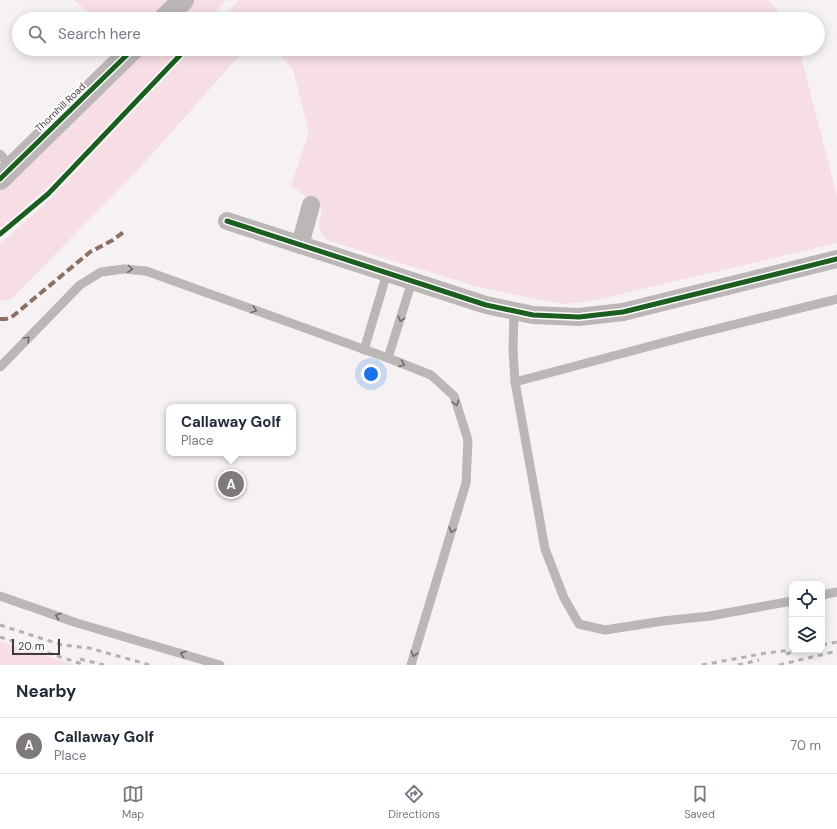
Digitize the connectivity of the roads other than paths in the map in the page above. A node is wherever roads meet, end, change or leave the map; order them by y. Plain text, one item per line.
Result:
1 (183, 0) edge
2 (171, 12) edge
3 (125, 56) edge
4 (4, 167) edge
5 (311, 205) dead end
6 (227, 221) dead end
7 (300, 245) junction
8 (837, 259) edge
9 (387, 273) junction
10 (412, 281) junction
11 (837, 299) edge
12 (514, 311) junction
13 (364, 350) junction
14 (388, 358) junction
15 (0, 367) edge
16 (516, 382) junction
17 (837, 592) edge
18 (825, 594) edge
19 (0, 596) edge
20 (789, 602) edge
21 (220, 665) edge
22 (411, 665) edge

1 - 2 street
3 - 4 street, Thornhill Road
5 - 7 street
6 - 7 street
7 - 9 street
8 - 12 street
9 - 10 street
9 - 13 lane
10 - 12 street
10 -> 14 lane
11 - 16 lane
12 - 16 lane
13 - 14 lane
15 -> 13 lane
14 -> 22 lane
16 - 20 lane
17 - 18 lane
21 -> 19 lane

